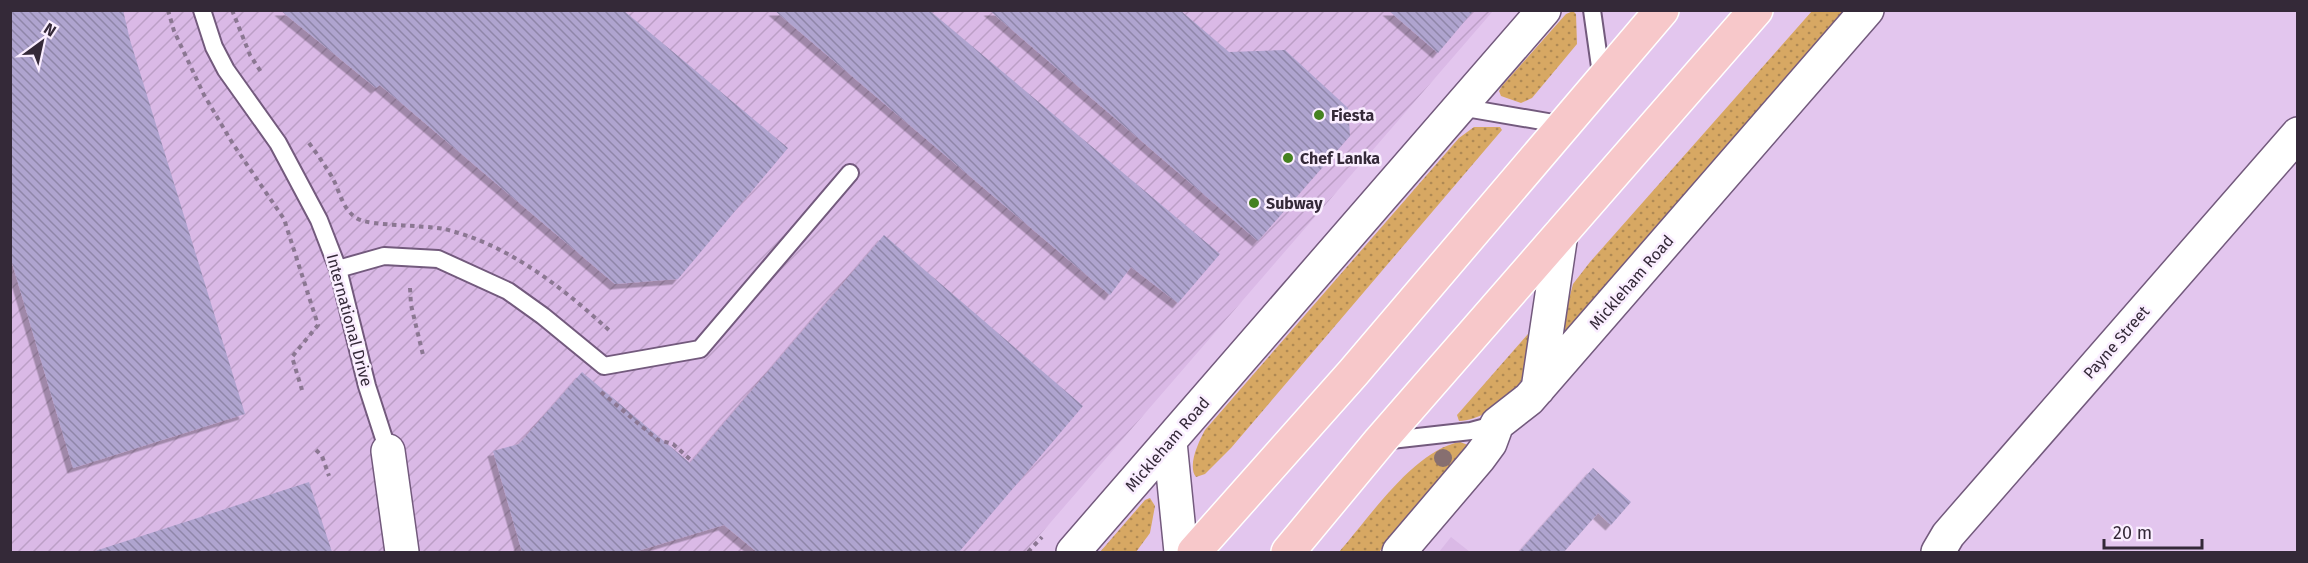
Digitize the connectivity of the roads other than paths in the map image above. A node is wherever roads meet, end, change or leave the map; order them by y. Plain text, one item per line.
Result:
1 (202, 10) edge
2 (1544, 10) edge
3 (1592, 10) edge
4 (1662, 10) edge
5 (1755, 10) edge
6 (1867, 10) edge
7 (1602, 82) junction
8 (1460, 107) junction
9 (1565, 125) junction
10 (2298, 134) edge
11 (850, 173) dead end
12 (1561, 234) junction
13 (338, 269) junction
14 (1538, 389) junction
15 (1497, 424) junction
16 (1170, 441) junction
17 (1380, 441) junction
18 (388, 451) joint
19 (402, 552) edge
20 (1073, 552) edge
21 (1181, 552) edge
22 (1194, 552) edge
23 (1288, 552) edge
24 (1399, 552) edge
25 (1938, 552) edge

1 - 13 lane, International Drive
2 - 8 street, Mickleham Road
3 - 7 lane
4 - 7 main road
5 - 12 main road
6 - 14 street, Mickleham Road
7 - 9 main road
8 - 9 lane
8 - 16 street, Mickleham Road
9 - 22 main road
10 - 25 street, Payne Street
11 - 13 lane
12 - 14 street
12 - 17 main road
13 - 18 lane, International Drive
14 - 15 street, Mickleham Road
15 - 17 lane
15 - 24 street, Mickleham Road
16 - 20 street, Mickleham Road
16 - 21 street
17 - 23 main road
18 - 19 street, International Drive

